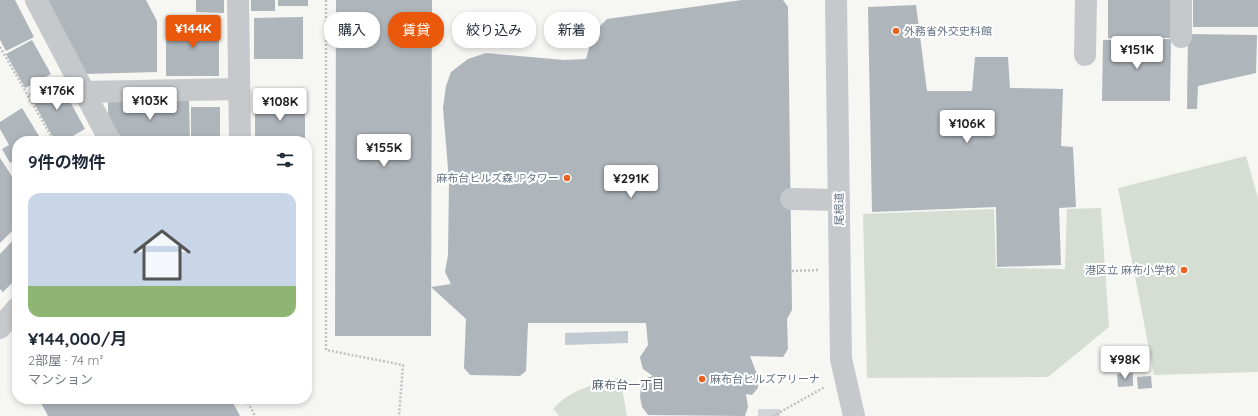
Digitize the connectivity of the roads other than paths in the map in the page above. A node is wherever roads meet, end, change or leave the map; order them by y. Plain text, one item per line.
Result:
1 (36, 0) edge
2 (238, 0) edge
3 (836, 0) edge
4 (1086, 0) edge
5 (1181, 0) edge
6 (1181, 37) dead end
7 (1085, 55) dead end
8 (239, 89) junction
9 (84, 92) junction
10 (107, 136) edge
11 (240, 136) edge
12 (791, 199) dead end
13 (839, 200) junction
14 (12, 313) edge
15 (1, 324) edge
16 (854, 416) edge

1 - 9 street
2 - 8 street
3 - 13 street, 尾根道
4 - 7 street
5 - 6 street
8 - 9 street
8 - 11 street
9 - 10 street
12 - 13 street
13 - 16 street, 尾根道
14 - 15 street

